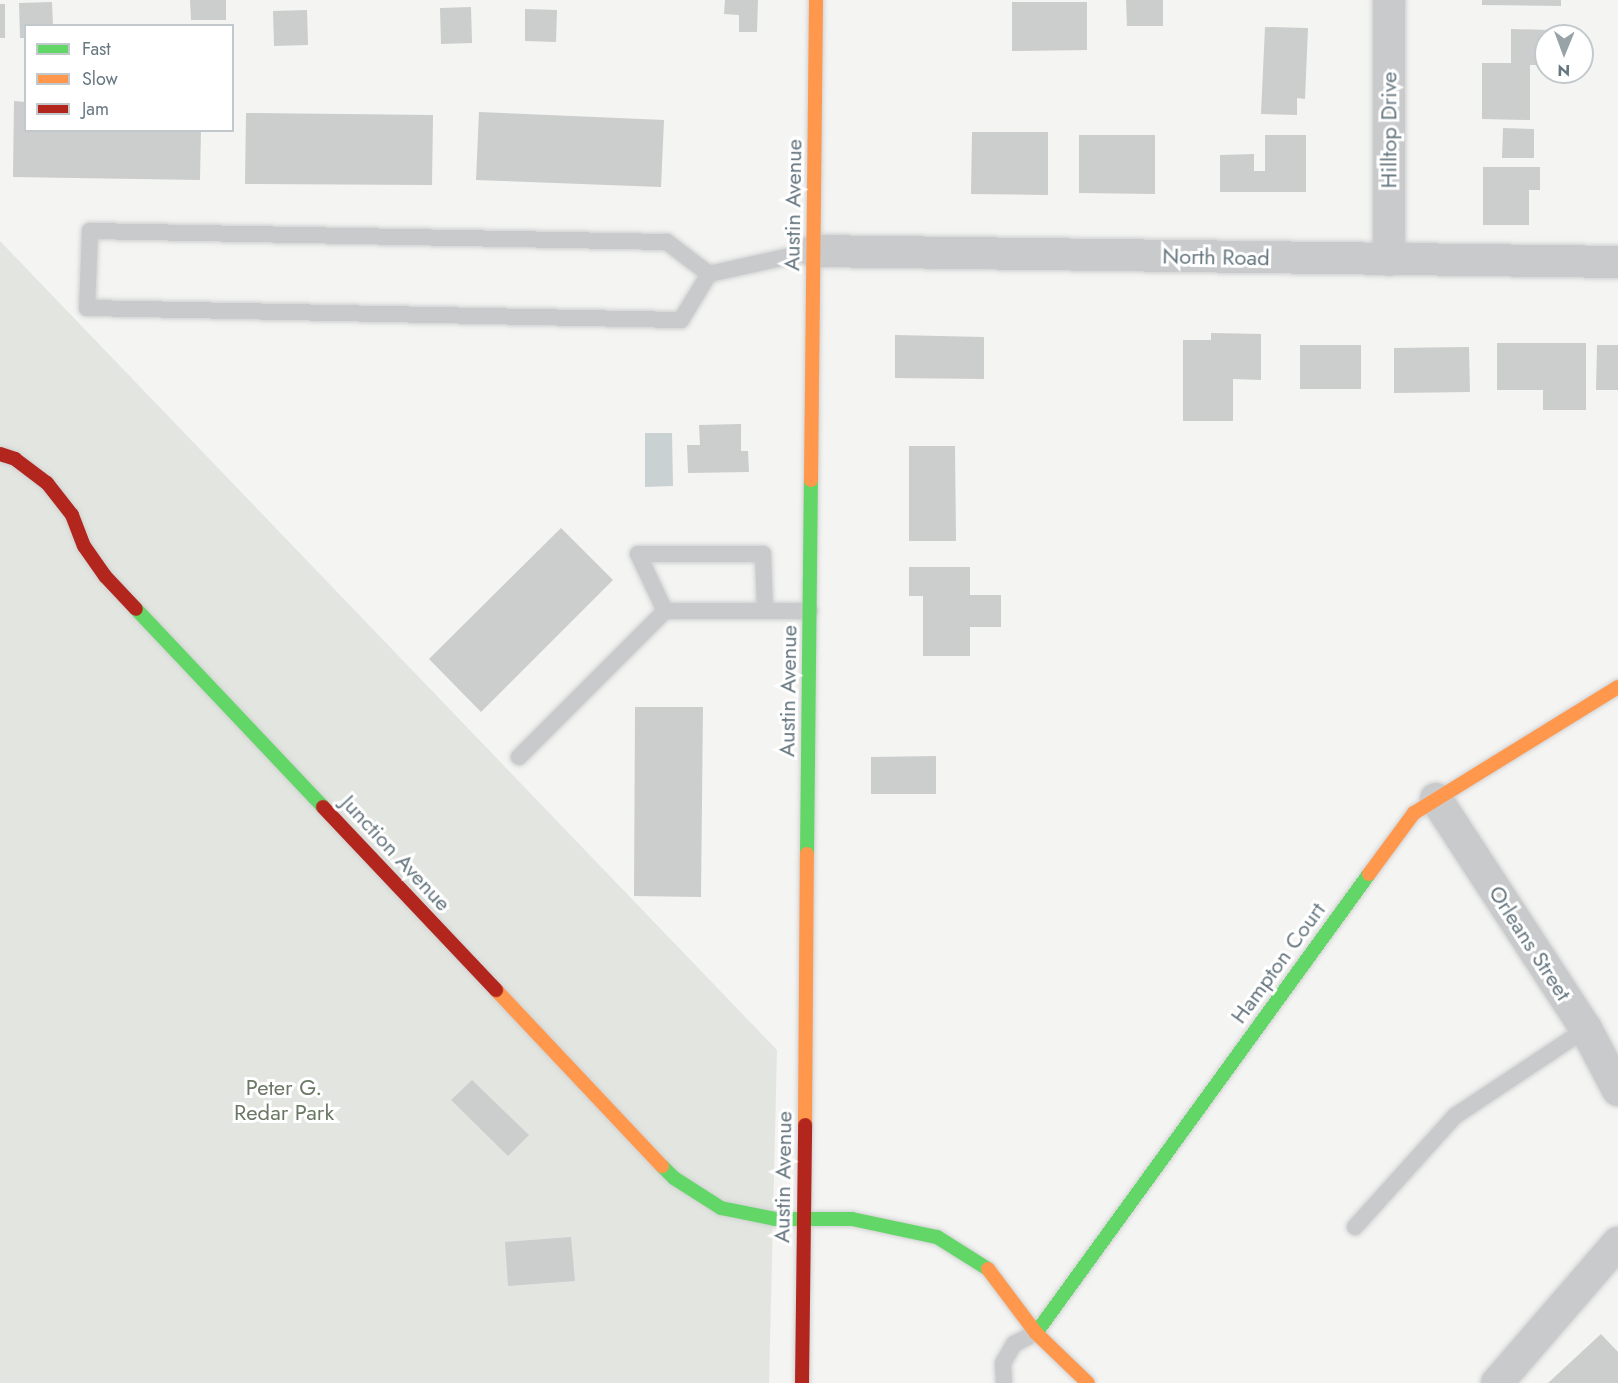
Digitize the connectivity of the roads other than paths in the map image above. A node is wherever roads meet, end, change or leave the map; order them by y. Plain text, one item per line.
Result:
1 (816, 0) edge
2 (1389, 0) edge
3 (813, 251) junction
4 (1389, 260) junction
5 (1618, 262) edge
6 (709, 274) junction
7 (0, 454) edge
8 (665, 611) junction
9 (765, 611) junction
10 (810, 611) junction
11 (1618, 687) edge
12 (519, 757) dead end
13 (1436, 799) junction
14 (1586, 1029) junction
15 (1618, 1090) edge
16 (804, 1218) junction
17 (1355, 1227) dead end
18 (1618, 1243) edge
19 (1036, 1333) junction
20 (802, 1383) edge
21 (1004, 1383) edge
22 (1088, 1383) edge
23 (1497, 1383) edge

1 - 3 street, Austin Avenue
2 - 4 street, Hilltop Drive
3 - 4 street, North Road
3 - 6 lane
3 - 10 street, Austin Avenue
4 - 5 street, North Road
6 - 6 lane
7 - 16 street, Junction Avenue
8 - 9 lane
8 - 9 lane
8 - 12 lane
9 - 10 lane
10 - 16 street, Austin Avenue
11 - 13 street, Hampton Court
13 - 14 street, Orleans Street
13 - 19 street, Hampton Court
14 - 15 street, Orleans Street
14 - 17 lane
16 - 19 street, Junction Avenue
16 - 20 street, Austin Avenue
18 - 23 street
19 - 21 lane
19 - 22 street, Junction Avenue

